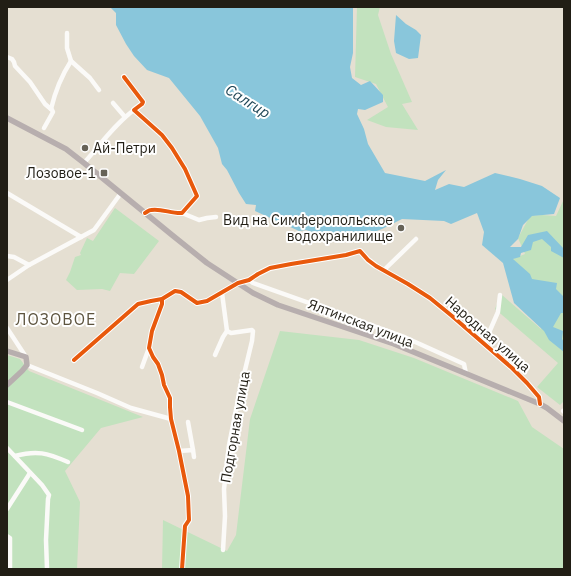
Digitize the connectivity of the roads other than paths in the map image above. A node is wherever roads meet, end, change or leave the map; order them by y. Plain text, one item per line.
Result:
1 (67, 33) dead end
2 (7, 57) edge
3 (71, 61) junction
4 (124, 77) dead end
5 (99, 90) dead end
6 (112, 103) dead end
7 (51, 108) junction
8 (134, 110) junction
9 (125, 117) junction
10 (7, 118) edge
11 (7, 123) edge
12 (44, 128) dead end
13 (84, 163) junction
14 (7, 193) edge
15 (121, 193) junction
16 (145, 213) junction
17 (182, 213) junction
18 (216, 218) dead end
19 (81, 237) junction
20 (416, 239) dead end
21 (7, 256) edge
22 (29, 265) junction
23 (384, 270) junction
24 (7, 280) edge
25 (249, 280) junction
26 (238, 283) junction
27 (222, 292) junction
28 (500, 295) dead end
29 (162, 300) junction
30 (7, 328) edge
31 (227, 331) junction
32 (484, 344) junction
33 (150, 348) junction
34 (7, 350) edge
35 (215, 355) dead end
36 (26, 357) junction
37 (74, 360) dead end
38 (26, 364) junction
39 (142, 367) dead end
40 (466, 374) junction
41 (7, 385) edge
42 (7, 402) edge
43 (540, 404) junction
44 (172, 419) junction
45 (564, 421) edge
46 (188, 422) dead end
47 (82, 430) dead end
48 (8, 450) edge
49 (193, 450) junction
50 (179, 451) junction
51 (15, 456) junction
52 (194, 457) dead end
53 (68, 462) dead end
54 (30, 473) junction
55 (7, 509) edge
56 (7, 536) edge
57 (223, 550) dead end
58 (10, 569) edge
59 (47, 569) edge
60 (182, 569) edge

1 - 3 street
2 - 7 street
3 - 5 street
3 - 7 street
4 - 8 street
6 - 9 street
7 - 12 street
8 - 9 street
8 - 17 street
9 - 13 street
10 - 11 street
10 - 13 main road
13 - 15 main road
14 - 19 street
15 - 16 main road
15 - 19 street
16 - 17 street
16 - 26 main road
17 - 18 street
19 - 22 street
20 - 23 street
21 - 22 street
22 - 24 street
23 - 25 street, Народная улица
23 - 32 street, Народная улица
25 - 26 street, Народная улица
25 - 40 street, Ялтинская улица
26 - 27 street, Народная улица
26 - 40 main road
27 - 29 street, Народная улица
27 - 31 street
28 - 32 street
29 - 33 street
29 - 37 street
30 - 36 street
31 - 35 street
31 - 57 street, Подгорная улица
32 - 43 street, Народная улица
33 - 39 street
33 - 44 street
34 - 36 main road
36 - 38 main road
38 - 41 main road
38 - 44 street
40 - 43 main road
42 - 47 street
43 - 45 main road
44 - 50 street
46 - 49 street
48 - 51 street
49 - 50 street
49 - 52 street
50 - 60 street
51 - 53 street
51 - 54 street
54 - 55 street
54 - 59 street
56 - 58 street

